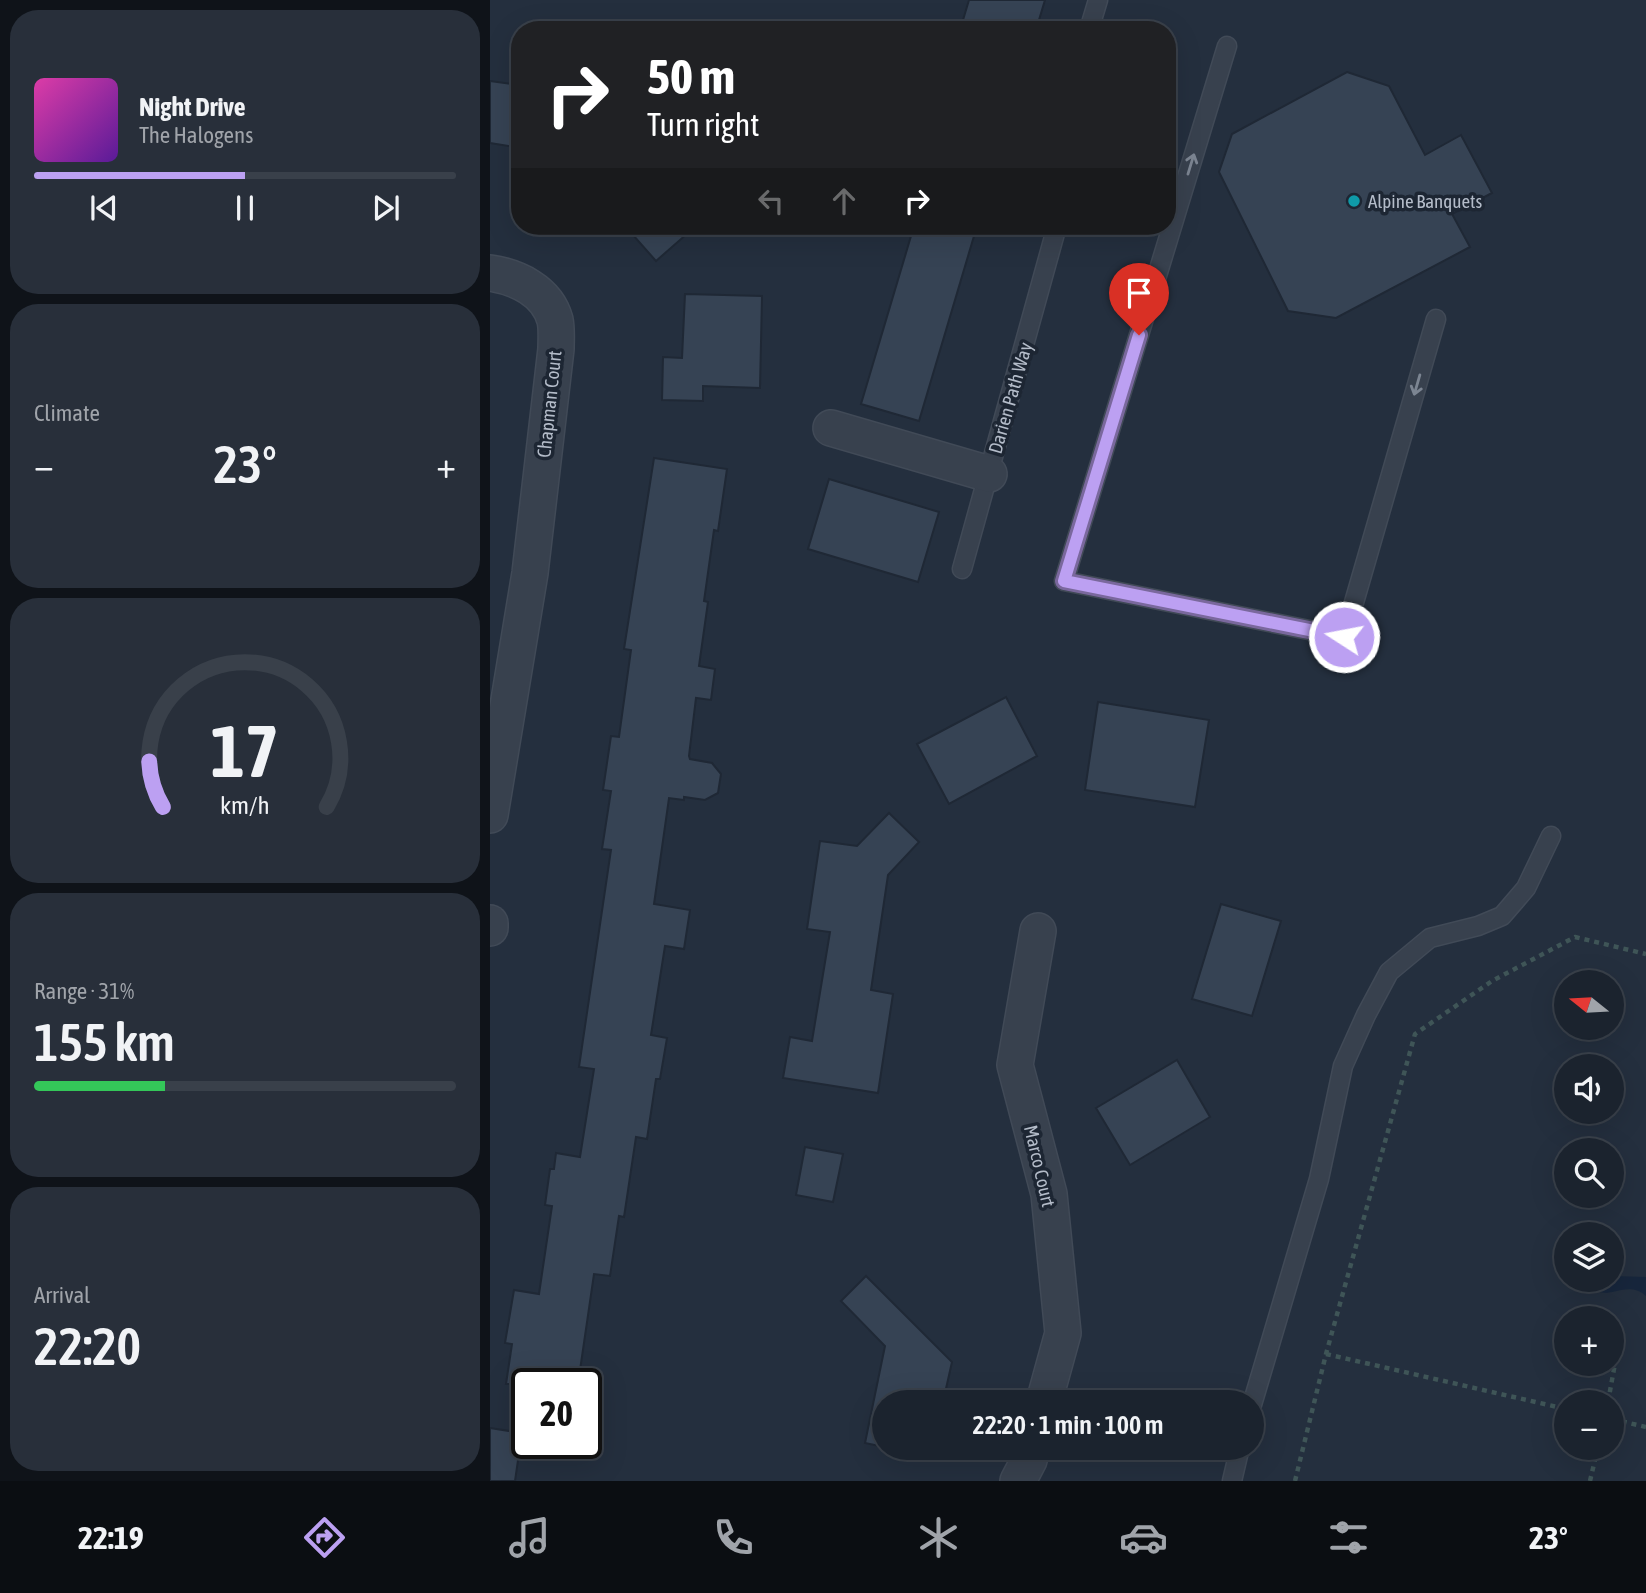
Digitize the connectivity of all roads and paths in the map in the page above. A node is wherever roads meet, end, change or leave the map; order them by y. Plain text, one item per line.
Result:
1 (1098, 0) edge
2 (1092, 21) edge
3 (1227, 46) dead end
4 (1176, 213) edge
5 (1055, 235) edge
6 (1169, 235) edge
7 (490, 272) edge
8 (1436, 319) dead end
9 (831, 428) dead end
10 (989, 474) junction
11 (962, 569) dead end
12 (490, 815) edge
13 (1552, 836) dead end
14 (1038, 931) dead end
15 (1646, 954) edge
16 (1326, 1354) junction
17 (1047, 1390) edge
18 (1256, 1390) edge
19 (1554, 1406) edge
20 (1624, 1422) edge
21 (1646, 1427) edge
22 (1029, 1460) edge
23 (1237, 1460) edge
24 (1595, 1460) edge
25 (1018, 1481) edge
26 (1232, 1481) edge
27 (1295, 1481) edge
28 (1590, 1481) edge

1 - 2 lane
4 -> 3 lane
5 - 10 lane, Darien Path Way
8 -> 6 lane
7 - 12 street, Chapman Court
9 - 10 street
10 - 11 lane, Darien Path Way
13 - 18 lane
14 - 17 street, Marco Court
15 - 16 path
16 - 19 path
16 - 27 path
20 - 21 path
22 - 25 street
23 - 26 lane
24 - 28 path

